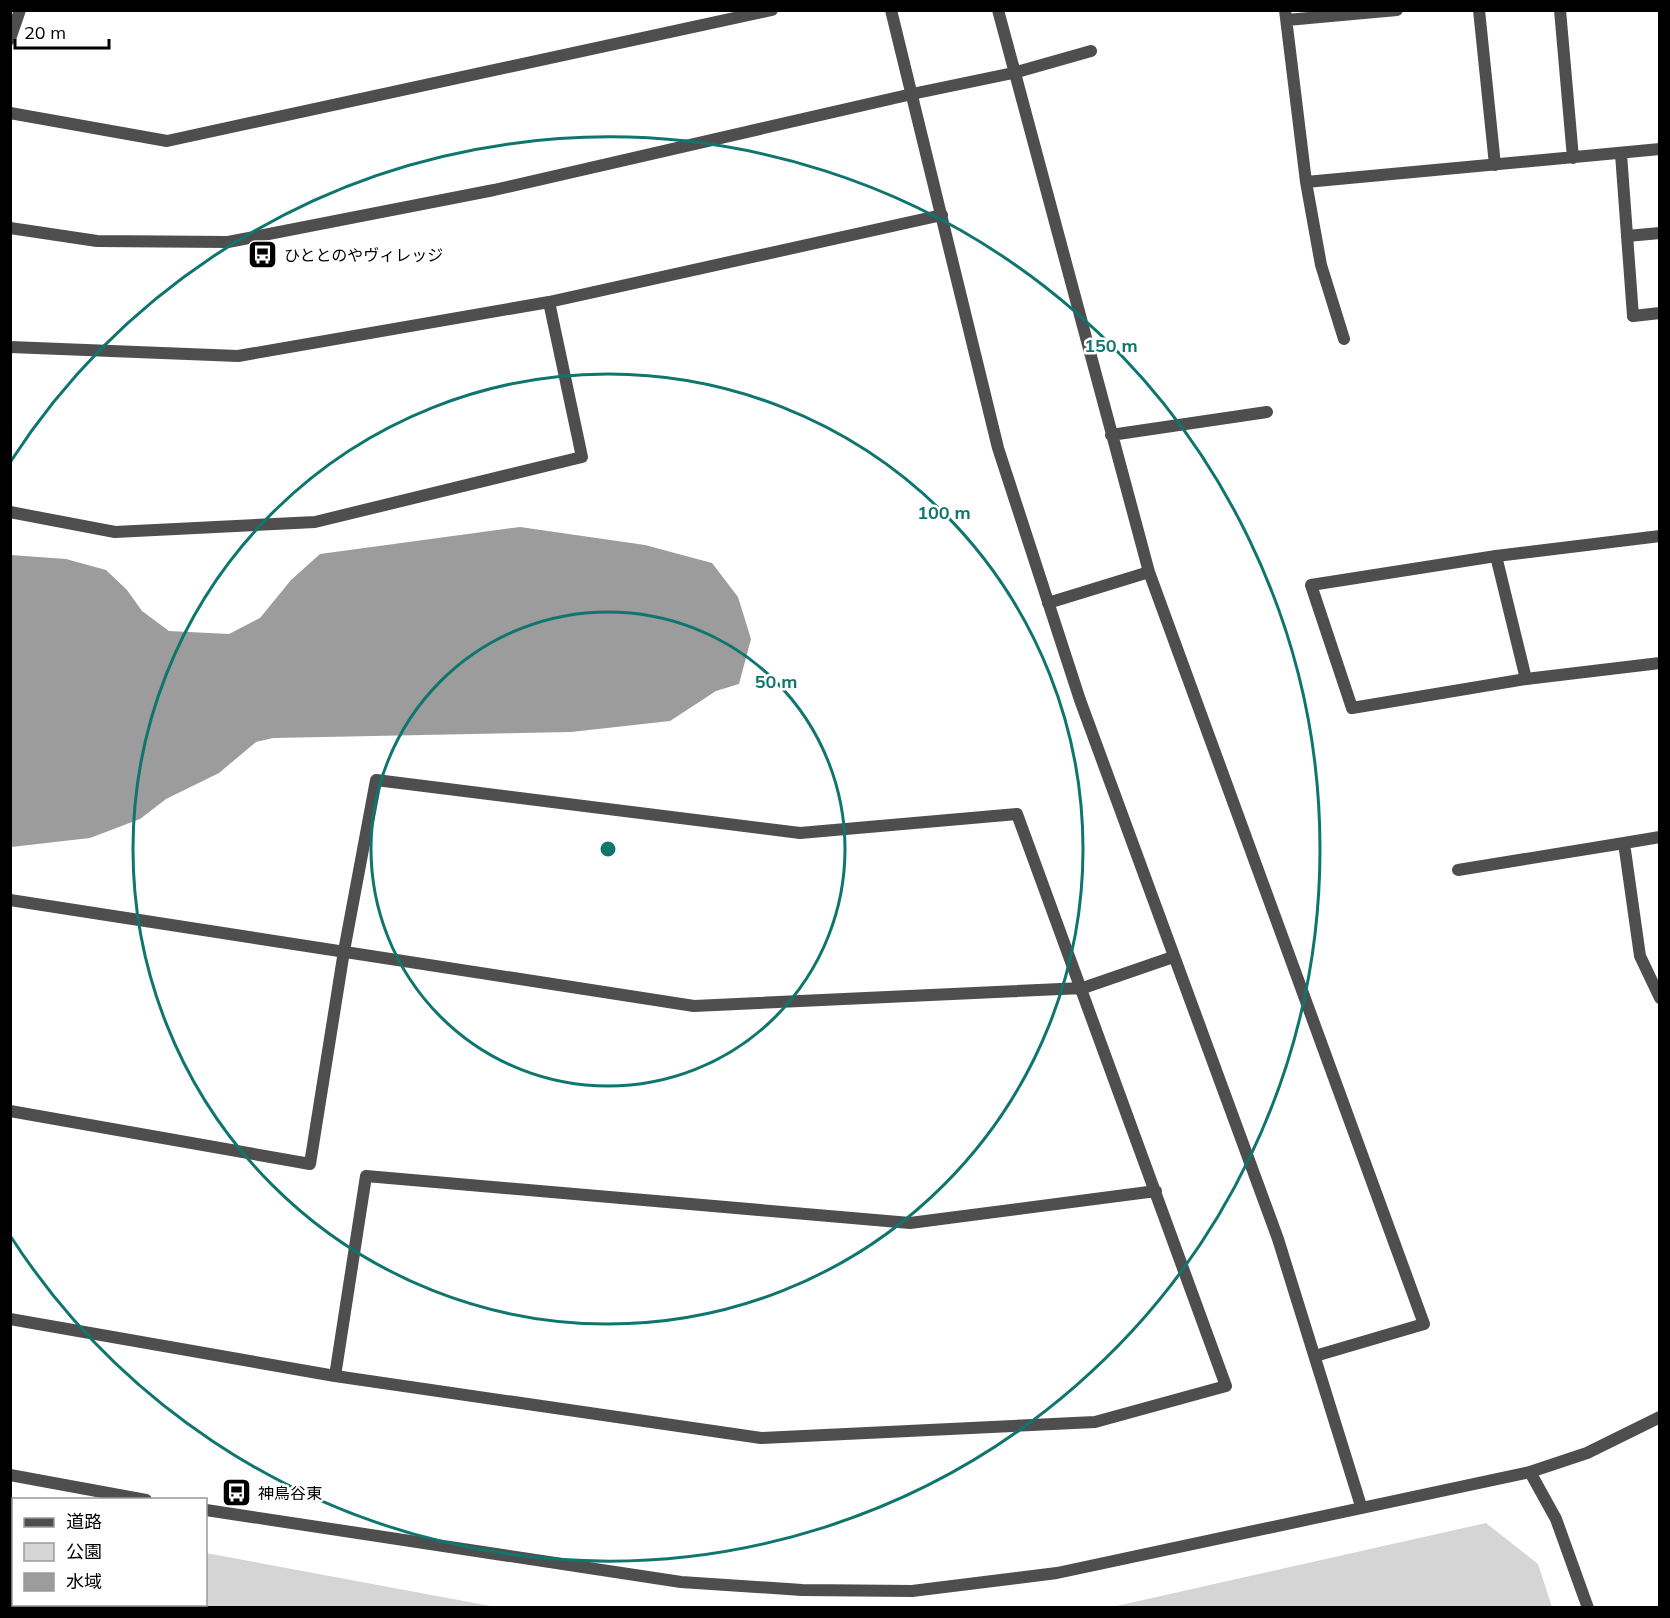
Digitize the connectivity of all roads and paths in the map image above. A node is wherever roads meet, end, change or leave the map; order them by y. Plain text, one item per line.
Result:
1 (20, 10) edge
2 (772, 10) edge
3 (891, 10) edge
4 (998, 10) edge
5 (1397, 10) edge
6 (1479, 10) edge
7 (1560, 10) edge
8 (1286, 16) edge
9 (10, 39) edge
10 (1090, 51) dead end
11 (1013, 74) junction
12 (912, 94) junction
13 (10, 113) edge
14 (1659, 149) edge
15 (1621, 154) junction
16 (1573, 158) junction
17 (1495, 165) junction
18 (1306, 182) junction
19 (942, 215) junction
20 (10, 228) edge
21 (1659, 233) edge
22 (1627, 236) junction
23 (549, 302) junction
24 (1659, 313) edge
25 (1344, 339) dead end
26 (10, 347) edge
27 (1267, 412) dead end
28 (1112, 435) junction
29 (10, 512) edge
30 (1659, 536) edge
31 (1496, 556) junction
32 (1149, 572) junction
33 (1048, 603) junction
34 (1659, 663) edge
35 (1526, 680) junction
36 (1659, 837) edge
37 (1624, 843) junction
38 (1458, 870) dead end
39 (10, 900) edge
40 (344, 951) junction
41 (1173, 957) junction
42 (1083, 988) junction
43 (1659, 998) edge
44 (10, 1111) edge
45 (1156, 1191) junction
46 (10, 1319) edge
47 (1315, 1356) junction
48 (335, 1376) junction
49 (1659, 1418) edge
50 (1530, 1472) junction
51 (10, 1476) edge
52 (135, 1498) edge
53 (1361, 1506) junction
54 (207, 1510) edge
55 (1588, 1608) edge

1 - 9 street
2 - 13 street
3 - 12 street
4 - 11 street
5 - 8 street
6 - 17 street
7 - 16 street
8 - 18 street
10 - 11 street
11 - 12 street
11 - 28 street
12 - 19 street
12 - 20 street
14 - 15 street
15 - 16 street
15 - 22 street
16 - 17 street
17 - 18 street
18 - 25 street
19 - 23 street
19 - 33 street
21 - 22 street
22 - 24 street
23 - 26 street
23 - 29 street
27 - 28 street
28 - 32 street
30 - 31 street
31 - 35 street
31 - 35 street
32 - 33 street
32 - 47 street
33 - 41 street
34 - 35 street
36 - 37 street
37 - 38 street
37 - 43 street
39 - 40 street
40 - 42 street
40 - 42 street
40 - 44 street
41 - 42 street
41 - 47 street
42 - 45 street
45 - 48 street
45 - 48 street
46 - 48 street
47 - 53 street
49 - 50 street
50 - 53 street
50 - 55 street
51 - 52 street
53 - 54 street

